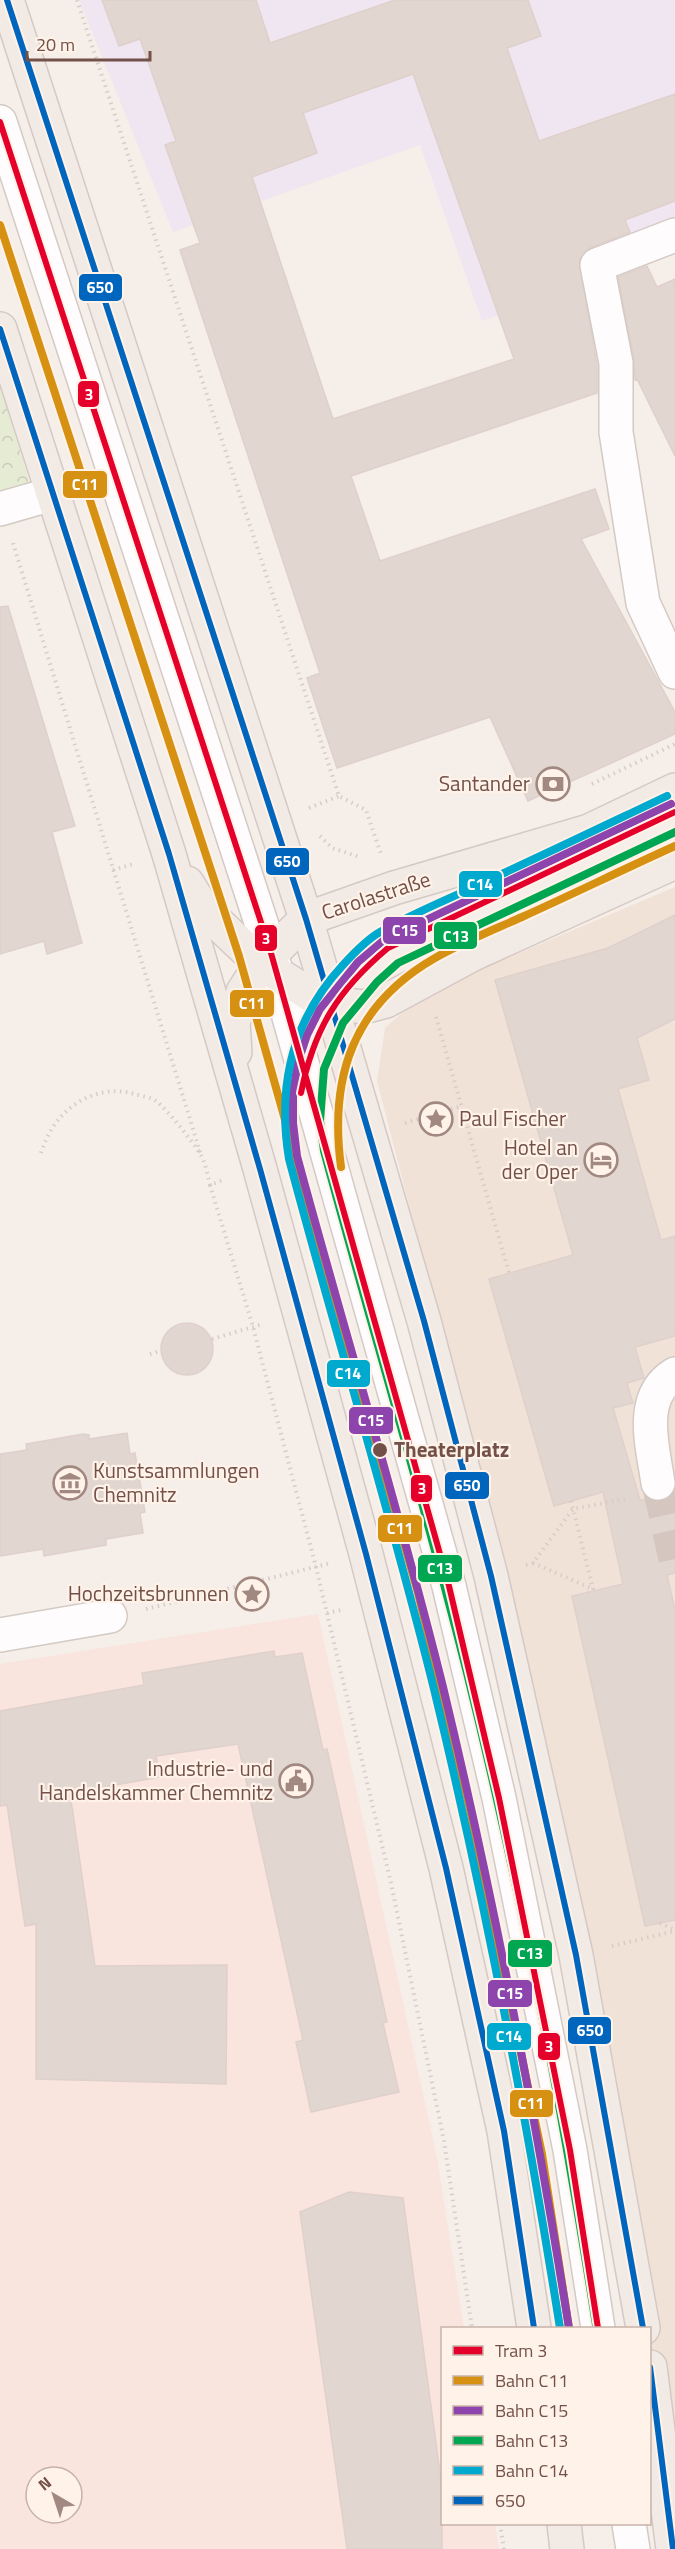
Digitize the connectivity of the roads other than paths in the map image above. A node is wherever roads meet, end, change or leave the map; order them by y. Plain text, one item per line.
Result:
1 (7, 0) edge
2 (0, 122) edge
3 (0, 196) edge
4 (675, 236) edge
5 (0, 329) edge
6 (52, 494) junction
7 (1, 509) edge
8 (675, 672) edge
9 (675, 790) edge
10 (169, 854) junction
11 (675, 862) edge
12 (306, 919) junction
13 (262, 963) junction
14 (332, 1004) junction
15 (237, 1086) junction
16 (675, 1374) edge
17 (658, 1483) tunnel mouth
18 (110, 1616) dead end
19 (0, 1635) edge
20 (534, 2327) edge
21 (578, 2327) edge
22 (598, 2327) edge
23 (643, 2327) edge
24 (651, 2375) edge
25 (564, 2525) edge
26 (608, 2525) edge
27 (629, 2525) edge
28 (567, 2549) edge
29 (612, 2549) edge
30 (633, 2549) edge
31 (673, 2549) edge

1 - 12 main road
2 - 13 street
3 - 13 street
4 - 8 street
5 - 6 main road
6 - 7 street
6 - 10 main road
9 - 12 main road, Carolastraße
10 - 13 main road
10 - 15 main road
11 - 14 main road
12 - 13 main road, Carolastraße
12 - 14 main road
13 - 14 main road
13 - 15 main road, Carolastraße
13 - 21 street
13 - 22 street
14 - 23 main road
15 - 20 main road
16 - 17 street
18 - 19 street
24 - 31 main road
25 - 28 main road
26 - 29 street
27 - 30 street

